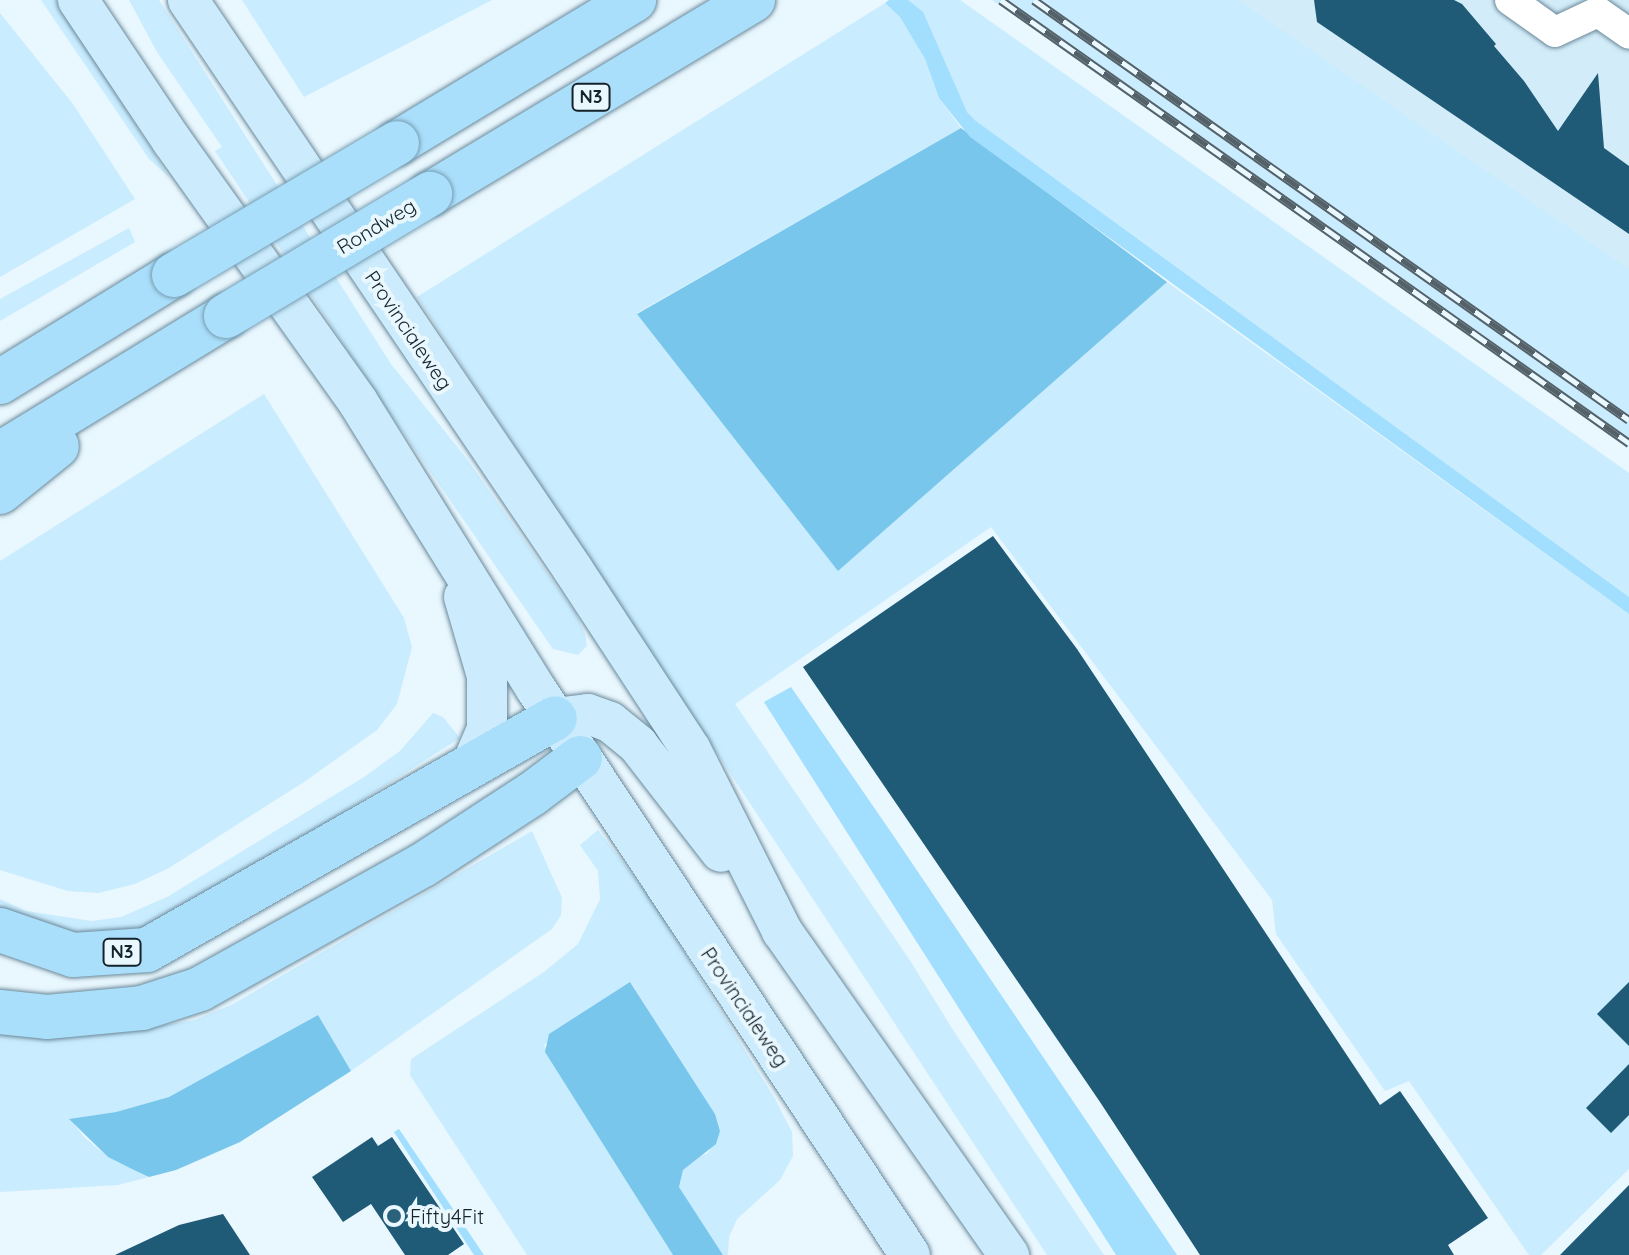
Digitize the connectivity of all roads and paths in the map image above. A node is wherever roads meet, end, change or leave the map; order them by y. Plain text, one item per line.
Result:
1 (78, 0) edge
2 (188, 0) edge
3 (634, 0) edge
4 (753, 0) edge
5 (1510, 0) edge
6 (1629, 34) edge
7 (163, 282) junction
8 (196, 334) junction
9 (0, 356) edge
10 (0, 382) edge
11 (0, 454) edge
12 (0, 492) edge
13 (450, 551) junction
14 (631, 659) junction
15 (555, 718) junction
16 (610, 722) junction
17 (580, 758) junction
18 (472, 765) junction
19 (0, 930) edge
20 (782, 931) junction
21 (0, 1012) edge
22 (910, 1255) edge
23 (1009, 1255) edge

1 - 13 main road, Provincialeweg
2 - 14 main road, Provincialeweg
3 - 7 highway, bridge
4 - 8 highway, Rondweg / N3, bridge
5 - 6 street
7 - 9 highway
7 - 10 highway
8 - 11 highway, Rondweg / N3
8 - 12 highway, N3
13 - 15 main road, Provincialeweg
13 - 18 main road, Provincialeweg
14 - 16 main road
14 - 20 main road, Provincialeweg
15 - 16 main road
15 - 17 main road, Provincialeweg
15 - 18 highway, N3
16 - 17 main road
16 - 20 main road, Provincialeweg
17 - 21 highway
17 - 22 main road, Provincialeweg
18 - 19 highway, N3
20 - 23 main road, Provincialeweg

